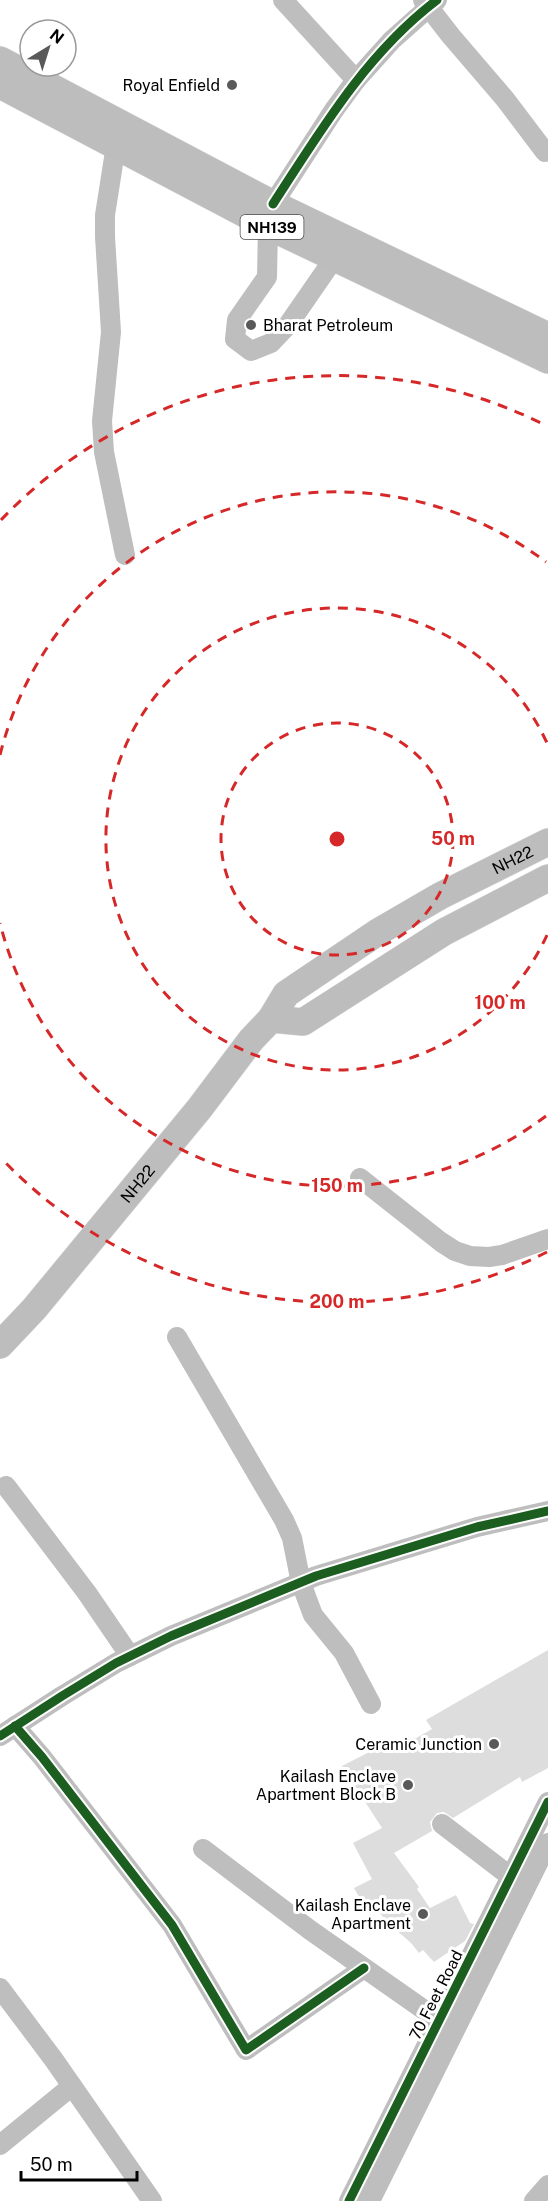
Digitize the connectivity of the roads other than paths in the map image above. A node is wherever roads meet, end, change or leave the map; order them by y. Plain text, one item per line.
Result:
1 (283, 0) edge
2 (430, 2) edge
3 (0, 60) edge
4 (356, 80) junction
5 (0, 85) edge
6 (116, 145) junction
7 (545, 152) dead end
8 (270, 215) junction
9 (335, 257) junction
10 (548, 336) edge
11 (548, 360) edge
12 (125, 555) dead end
13 (548, 842) edge
14 (548, 878) edge
15 (271, 1019) junction
16 (360, 1178) dead end
17 (548, 1239) edge
18 (177, 1337) dead end
19 (0, 1345) edge
20 (6, 1486) dead end
21 (548, 1511) edge
22 (301, 1583) junction
23 (130, 1656) junction
24 (371, 1704) dead end
25 (8, 1731) edge
26 (548, 1802) edge
27 (442, 1824) dead end
28 (548, 1842) edge
29 (203, 1849) dead end
30 (512, 1877) junction
31 (477, 1967) junction
32 (364, 1968) junction
33 (0, 1988) edge
34 (440, 2021) junction
35 (72, 2086) junction
36 (0, 2145) edge
37 (548, 2185) edge
38 (357, 2200) edge
39 (152, 2201) edge
40 (534, 2201) edge

1 - 4 street
2 - 4 street
2 - 7 street
3 - 8 highway, NH139
4 - 8 street
5 - 6 highway, NH139
6 - 8 highway, NH139
6 - 12 street
8 - 9 highway, NH139
8 - 9 street
8 - 10 highway, NH139
9 - 11 highway, NH139
13 - 15 highway, NH22
14 - 15 highway, NH22
15 - 19 highway, NH22
16 - 17 street
18 - 22 street
20 - 23 street
21 - 22 street
22 - 23 street
22 - 24 street
23 - 25 street
25 - 32 street
26 - 30 street, 70 Feet Road
27 - 30 street
28 - 31 street, 70 Feet Road
29 - 32 street
30 - 31 street, 70 Feet Road
31 - 34 street, 70 Feet Road
31 - 38 street, 70 Feet Road
32 - 34 street
33 - 35 street
34 - 38 street, 70 Feet Road
35 - 36 street
35 - 39 street
37 - 40 street

